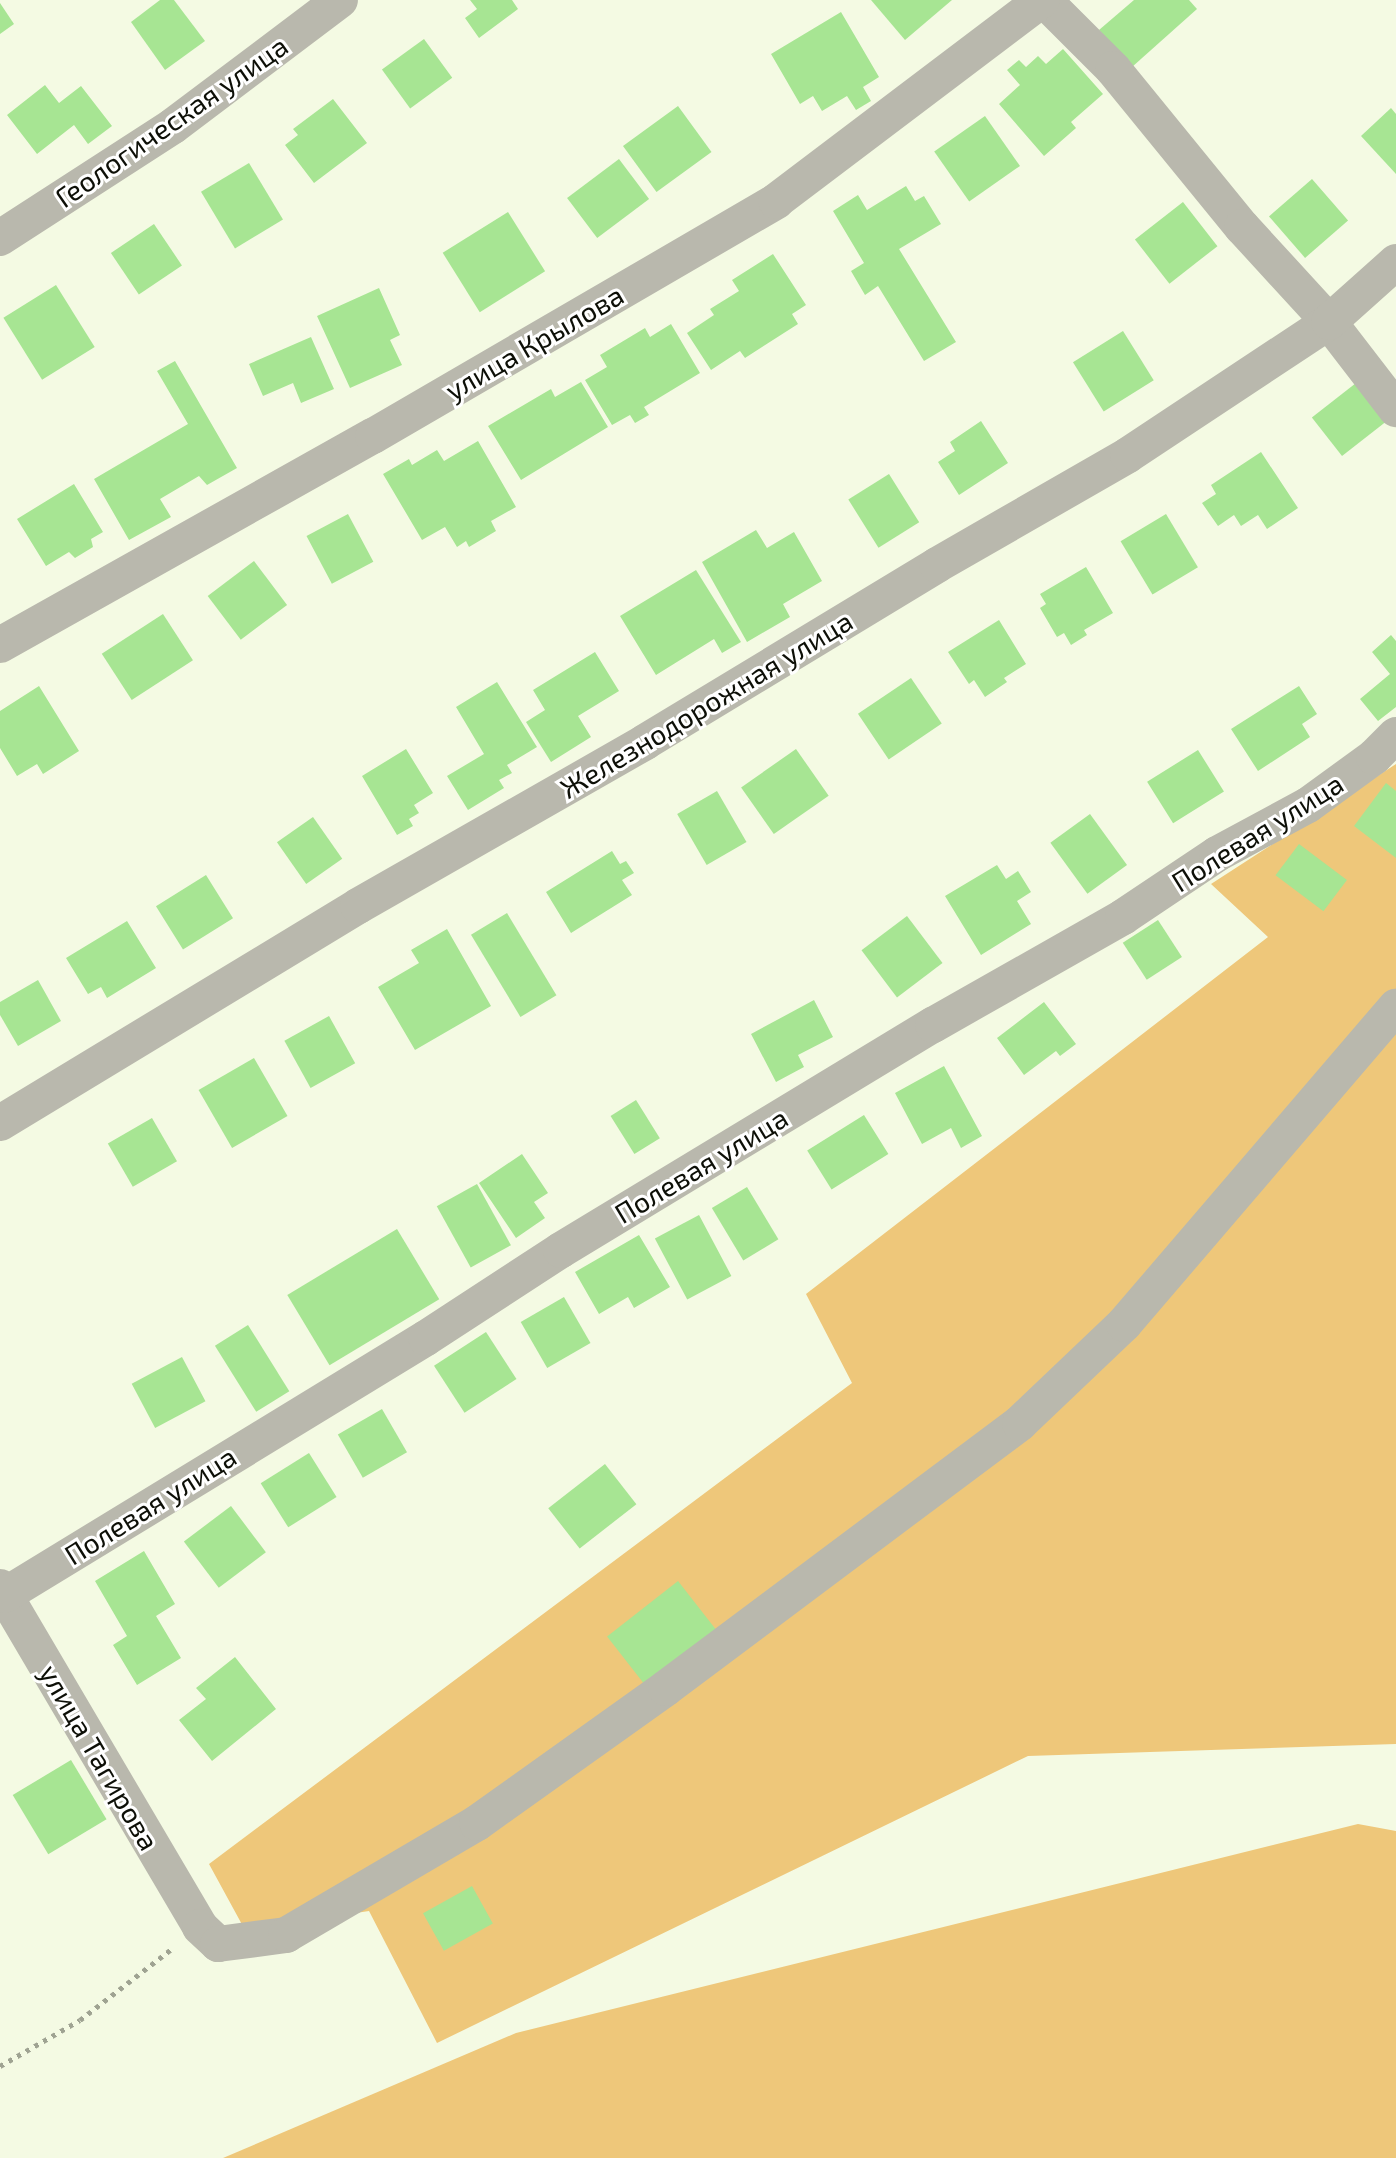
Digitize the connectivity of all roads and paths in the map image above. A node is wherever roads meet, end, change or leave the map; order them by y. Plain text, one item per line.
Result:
1 (340, 0) edge
2 (1043, 0) edge
3 (0, 238) edge
4 (1396, 262) edge
5 (1329, 322) junction
6 (1396, 409) edge
7 (0, 645) edge
8 (1396, 735) edge
9 (1396, 1007) edge
10 (0, 1123) edge
11 (2, 1591) edge
12 (200, 1927) junction
13 (0, 2066) edge

1 - 3 street, Геологическая улица
2 - 5 street
2 - 7 street, улица Крылова
4 - 5 street, Железнодорожная улица
5 - 6 street
5 - 10 street, Железнодорожная улица
8 - 11 street, Полевая улица
9 - 12 street
11 - 12 street, улица Тагирова
12 - 13 path

